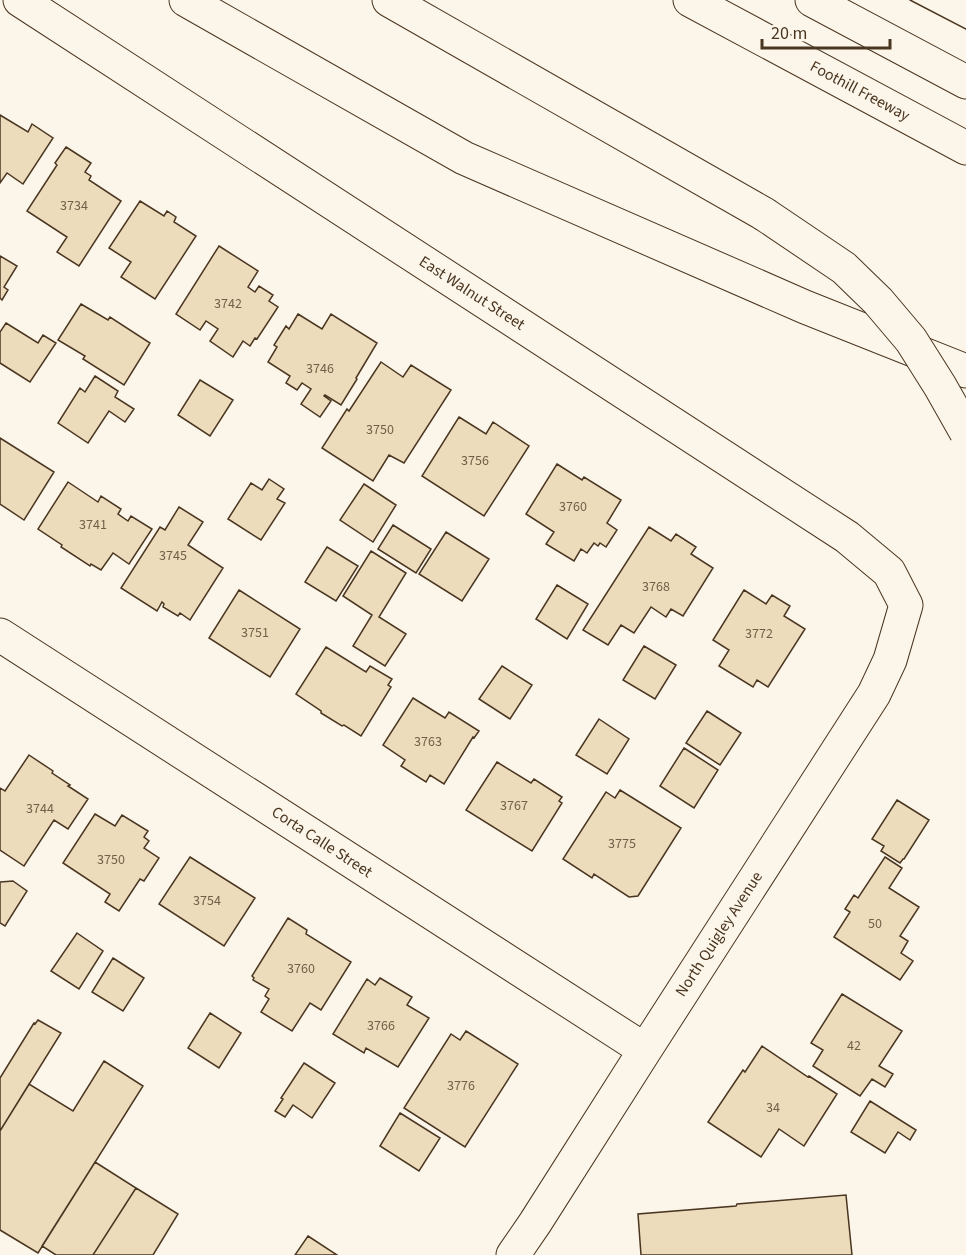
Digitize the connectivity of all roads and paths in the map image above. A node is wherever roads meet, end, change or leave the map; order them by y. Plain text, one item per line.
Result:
1 (20, 0) edge
2 (186, 0) edge
3 (389, 0) edge
4 (690, 0) edge
5 (812, 0) edge
6 (966, 82) edge
7 (966, 148) edge
8 (966, 371) edge
9 (966, 432) edge
10 (906, 605) joint
11 (0, 634) edge
12 (645, 1050) junction
13 (513, 1255) edge

1 - 10 main road, East Walnut Street
2 - 8 main road
3 - 9 main road, bridge
4 - 7 main road, Foothill Freeway
5 - 6 main road
10 - 12 main road, North Quigley Avenue
11 - 12 main road, Corta Calle Street
12 - 13 main road, North Quigley Avenue

